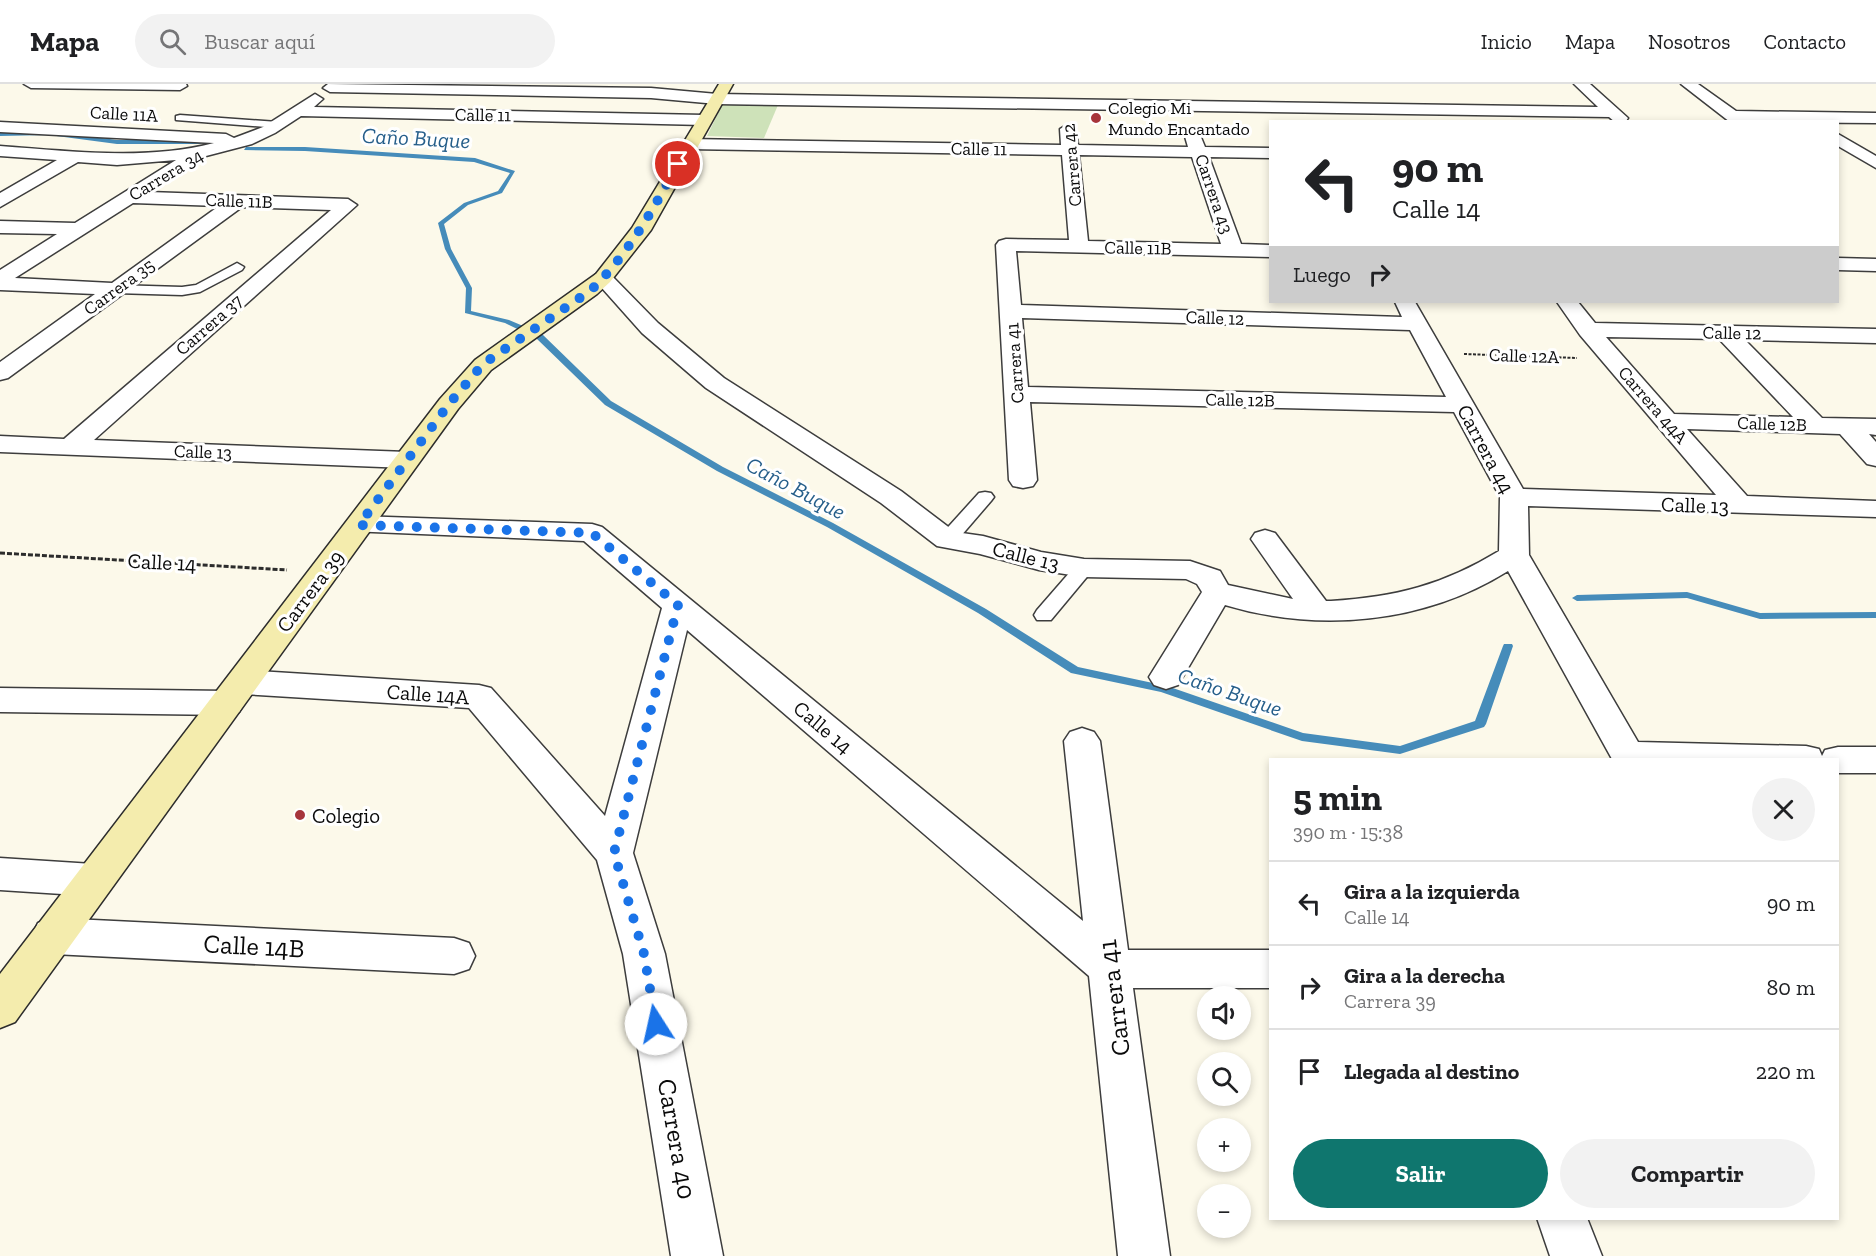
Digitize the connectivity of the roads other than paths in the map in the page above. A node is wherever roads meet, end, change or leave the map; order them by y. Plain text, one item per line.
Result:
1 (31, 84) edge
2 (55, 84) edge
3 (726, 84) edge
4 (1064, 84) edge
5 (1581, 84) edge
6 (1688, 84) edge
7 (182, 85) edge
8 (333, 86) edge
9 (654, 89) edge
10 (533, 92) junction
11 (717, 99) junction
12 (790, 100) junction
13 (152, 101) dead end
14 (1067, 104) junction
15 (1180, 106) junction
16 (298, 111) junction
17 (1269, 114) edge
18 (506, 116) junction
19 (124, 117) dead end
20 (1619, 117) edge
21 (180, 118) dead end
22 (1876, 118) edge
23 (1737, 119) edge
24 (1807, 119) edge
25 (704, 120) junction
26 (278, 125) junction
27 (0, 126) edge
28 (96, 132) junction
29 (246, 140) junction
30 (1839, 140) edge
31 (688, 144) junction
32 (771, 146) junction
33 (1068, 150) junction
34 (0, 151) edge
35 (200, 152) junction
36 (1200, 152) junction
37 (1269, 153) edge
38 (75, 157) junction
39 (1839, 162) edge
40 (1876, 163) edge
41 (129, 197) junction
42 (0, 201) edge
43 (238, 201) junction
44 (348, 205) joint
45 (0, 227) edge
46 (78, 229) junction
47 (1006, 245) joint
48 (1079, 246) junction
49 (1233, 250) junction
50 (1269, 251) edge
51 (1839, 264) edge
52 (237, 267) dead end
53 (1872, 268) edge
54 (603, 278) junction
55 (0, 279) edge
56 (0, 284) edge
57 (115, 289) junction
58 (1568, 303) edge
59 (1011, 311) junction
60 (1412, 313) edge
61 (1588, 330) junction
62 (1725, 333) junction
63 (1876, 336) edge
64 (0, 373) edge
65 (1017, 394) junction
66 (1463, 405) junction
67 (1667, 421) junction
68 (1815, 425) junction
69 (1848, 427) junction
70 (1876, 427) edge
71 (12, 444) edge
72 (70, 447) junction
73 (1876, 458) edge
74 (407, 460) junction
75 (0, 464) edge
76 (1023, 480) dead end
77 (985, 497) dead end
78 (1514, 497) junction
79 (1740, 506) junction
80 (1876, 509) edge
81 (359, 525) junction
82 (1265, 539) dead end
83 (947, 540) junction
84 (1514, 555) junction
85 (1084, 568) junction
86 (1217, 592) junction
87 (678, 605) junction
88 (1318, 612) junction
89 (1044, 615) dead end
90 (1166, 677) dead end
91 (235, 693) junction
92 (0, 700) edge
93 (1082, 741) dead end
94 (1629, 757) edge
95 (1718, 758) edge
96 (1839, 760) edge
97 (1876, 760) edge
98 (614, 853) junction
99 (0, 874) edge
100 (93, 880) junction
101 (53, 936) junction
102 (454, 956) dead end
103 (1111, 969) junction
104 (1269, 969) edge
105 (0, 1008) edge
106 (1563, 1220) edge
107 (697, 1256) edge
108 (1144, 1256) edge
109 (1576, 1256) edge

1 - 2 street
2 - 7 street
3 - 11 street, Carrera 39
4 - 14 street, Carrera 42
5 - 20 street
6 - 23 street
7 - 13 street
8 - 10 street
8 - 16 street, Carrera 34
9 - 10 street
9 - 11 street
10 - 18 street
11 - 12 street
11 - 25 street, Carrera 39
12 - 14 street
12 - 32 street
14 - 15 street
14 - 33 street, Carrera 42
15 - 17 street
15 - 36 street, Carrera 43
16 - 18 street, Calle 11
16 - 26 street, Carrera 34
17 - 20 street
18 - 25 street, Calle 11
19 - 28 street
21 - 26 lane
22 - 24 street
23 - 24 street
25 - 31 street, Carrera 39
26 - 29 street, Carrera 34
27 - 28 street, Calle 11A
28 - 29 street, Calle 11A
29 - 35 street, Carrera 34
30 - 40 street
31 - 32 street, Calle 11
31 - 54 street, Carrera 39
32 - 33 street, Calle 11
33 - 36 street, Calle 11
33 - 48 street, Carrera 42
34 - 38 street
35 - 38 street
35 - 41 street, Carrera 34
36 - 37 street, Calle 11
36 - 49 street, Carrera 43
38 - 42 street
39 - 40 street
41 - 43 street, Calle 11B
41 - 46 street, Carrera 34
43 - 44 street, Calle 11B
43 - 57 street, Carrera 35
44 - 72 street, Carrera 37
45 - 46 street
46 - 55 street, Carrera 34
47 - 48 street, Calle 11B
47 - 59 street, Carrera 41
48 - 49 street, Calle 11B
49 - 50 street, Calle 11B
51 - 53 street
52 - 57 lane
54 - 74 street, Carrera 39
54 - 83 street, Calle 13
56 - 57 street
57 - 64 street, Carrera 35
58 - 61 street, Carrera 44A
59 - 60 street, Calle 12
59 - 65 street, Carrera 41
60 - 66 street, Carrera 44
61 - 62 street, Calle 12
61 - 67 street, Carrera 44A
62 - 63 street, Calle 12
62 - 68 street
65 - 66 street, Calle 12B
65 - 76 street, Carrera 41
66 - 78 street, Carrera 44
67 - 68 street, Calle 12B
67 - 79 street, Carrera 44A
68 - 69 street, Calle 12B
69 - 70 street, Calle 12B
69 - 73 street
71 - 72 street, Calle 13
71 - 75 street
72 - 74 street, Calle 13
74 - 81 street, Carrera 39
77 - 83 lane
78 - 79 street, Calle 13
78 - 84 street, Carrera 44
79 - 80 street, Calle 13
81 - 87 street, Calle 14
81 - 91 street, Carrera 39
82 - 88 street
83 - 85 street, Calle 13
84 - 88 street, Calle 13
84 - 94 street, Carrera 44
85 - 86 street, Calle 13
85 - 89 lane
86 - 88 street, Calle 13
86 - 90 street
87 - 98 street
87 - 103 street, Calle 14
91 - 92 street, Calle 14A
91 - 98 street, Calle 14A
91 - 100 street, Carrera 39
93 - 103 street, Carrera 41
94 - 95 street
96 - 97 street
98 - 107 street, Carrera 40
99 - 100 street
100 - 101 street, Carrera 39
101 - 102 street, Calle 14B
101 - 105 street, Carrera 39
103 - 104 street
103 - 108 street, Carrera 41
106 - 109 street

